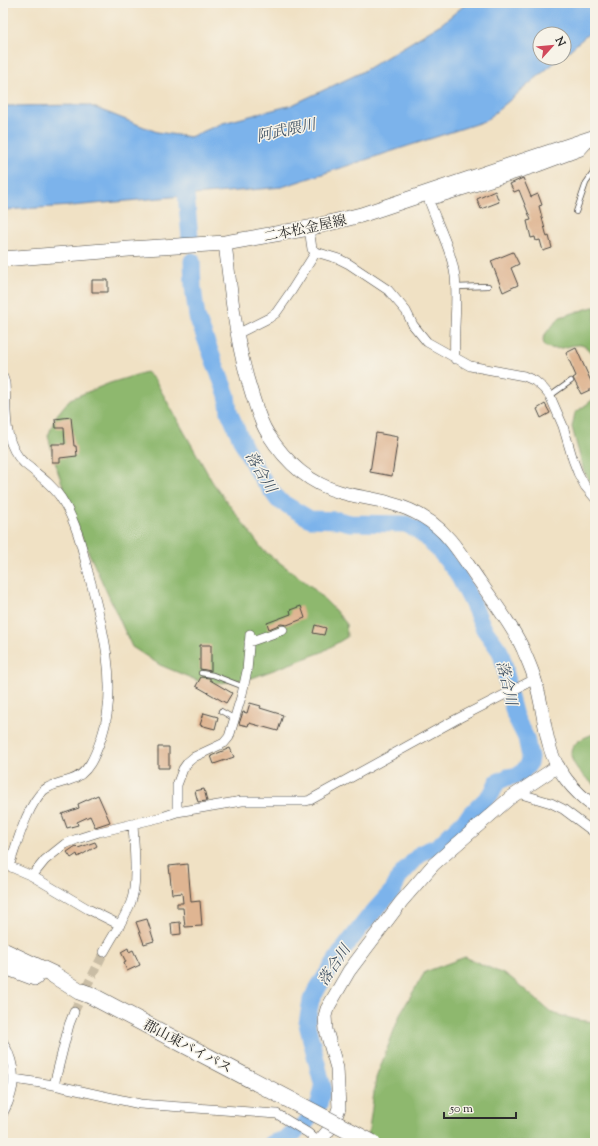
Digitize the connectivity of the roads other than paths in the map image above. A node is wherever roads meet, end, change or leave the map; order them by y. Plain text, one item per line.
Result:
1 (594, 142) edge
2 (595, 165) edge
3 (428, 197) junction
4 (576, 212) dead end
5 (309, 228) junction
6 (225, 244) junction
7 (316, 252) junction
8 (3, 259) edge
9 (488, 286) dead end
10 (455, 287) junction
11 (237, 334) junction
12 (455, 359) junction
13 (3, 377) edge
14 (571, 381) dead end
15 (550, 396) junction
16 (595, 498) edge
17 (283, 630) dead end
18 (201, 673) dead end
19 (535, 680) junction
20 (244, 687) junction
21 (221, 711) dead end
22 (235, 719) junction
23 (558, 766) junction
24 (518, 793) junction
25 (595, 807) edge
26 (177, 812) junction
27 (133, 824) junction
28 (595, 833) edge
29 (6, 865) edge
30 (32, 876) junction
31 (120, 925) junction
32 (3, 951) edge
33 (104, 952) tunnel mouth
34 (3, 965) edge
35 (85, 993) junction
36 (74, 1012) tunnel mouth
37 (3, 1042) edge
38 (14, 1079) junction
39 (54, 1085) junction
40 (3, 1113) edge
41 (315, 1139) edge
42 (372, 1143) edge

1 - 3 main road, 二本松金屋線
2 - 4 lane
3 - 5 main road, 二本松金屋線
3 - 10 street
5 - 6 main road, 二本松金屋線
5 - 7 street
6 - 8 main road, 二本松金屋線
6 - 11 street
7 - 11 street
7 - 12 street
9 - 10 lane
10 - 12 street
11 - 19 street
12 - 15 street
13 - 29 street
14 - 15 lane
15 - 16 street
17 - 20 street
18 - 20 lane
19 - 23 street
19 - 26 street
20 - 22 street
21 - 22 lane
22 - 26 street
23 - 24 street
23 - 25 street
24 - 28 street
24 - 41 street
26 - 27 street
27 - 30 street
27 - 31 street
29 - 30 street
30 - 31 street
31 - 33 street
32 - 35 highway, 郡山東バイパス
34 - 35 highway
35 - 42 highway, 郡山東バイパス, bridge
36 - 39 street
37 - 38 street
38 - 39 street
38 - 40 street
39 - 41 street

